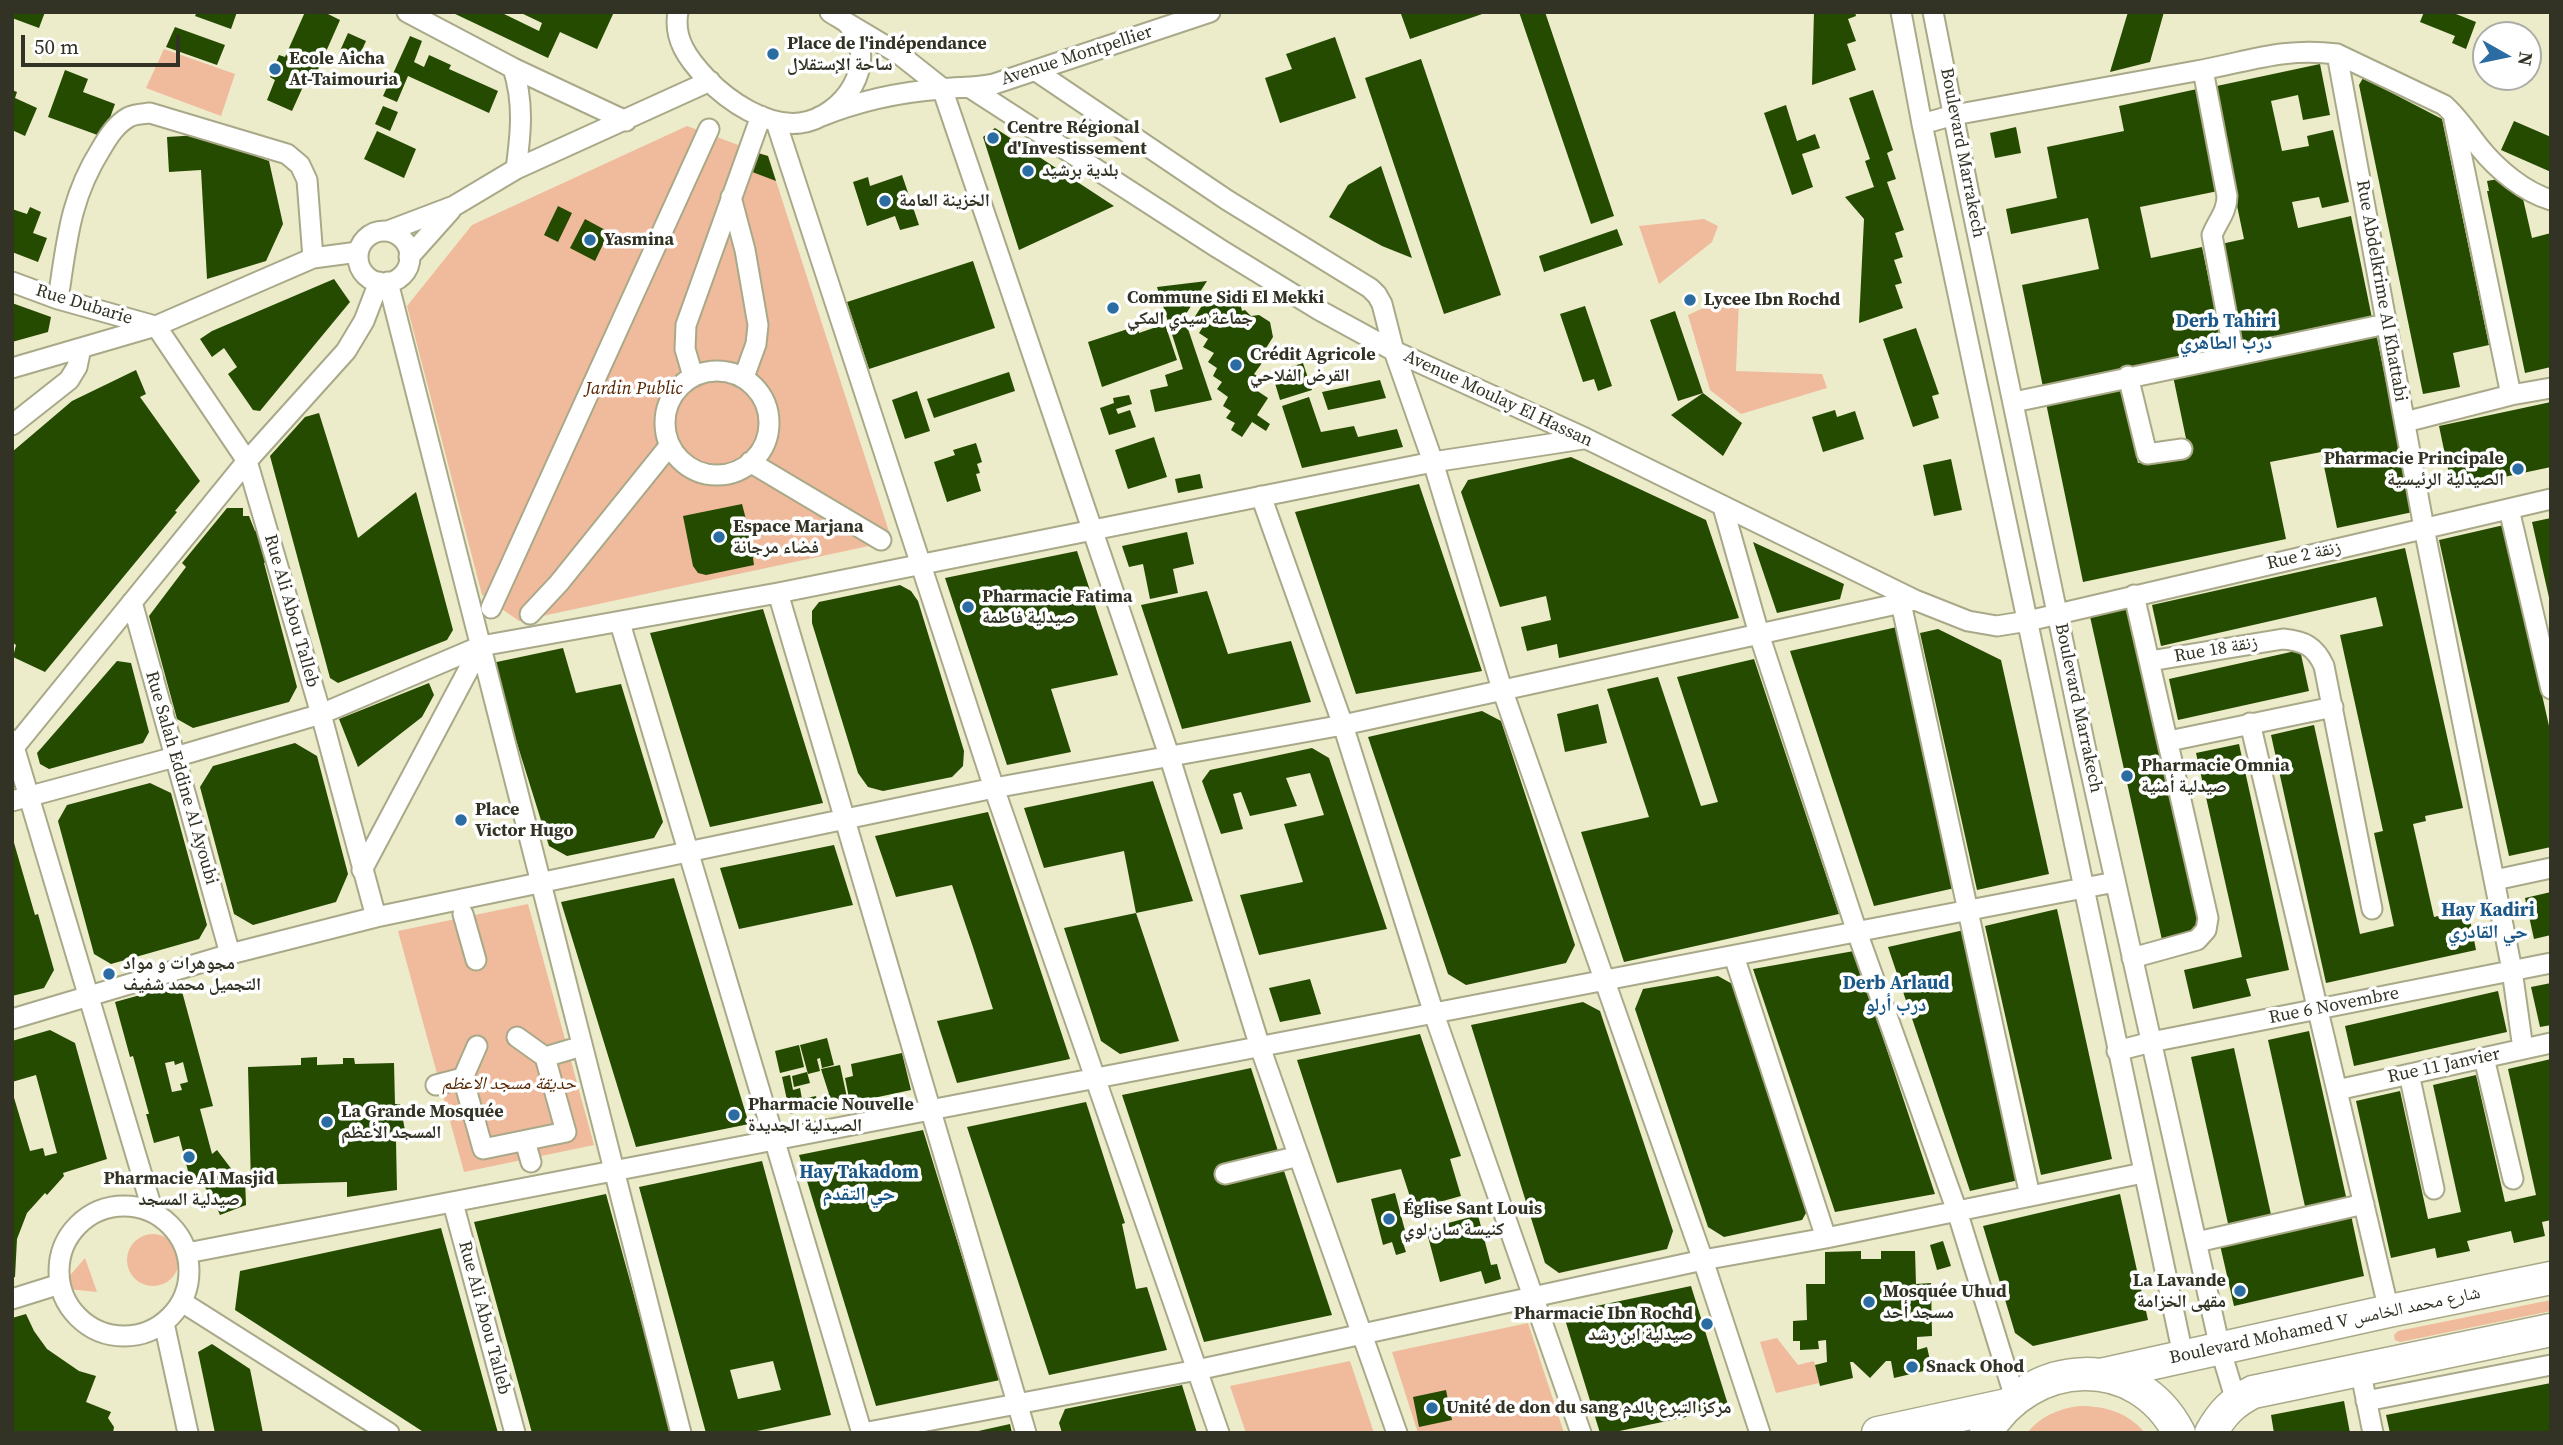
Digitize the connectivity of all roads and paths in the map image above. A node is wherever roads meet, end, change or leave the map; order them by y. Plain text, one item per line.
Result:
1 (407, 12) edge
2 (830, 12) edge
3 (1210, 12) edge
4 (1901, 12) edge
5 (1933, 12) edge
6 (676, 15) edge
7 (847, 23) junction
8 (2337, 54) junction
9 (513, 68) junction
10 (2203, 70) junction
11 (1036, 71) junction
12 (709, 81) junction
13 (942, 88) junction
14 (972, 89) junction
15 (2452, 112) junction
16 (1954, 115) junction
17 (819, 117) junction
18 (768, 119) junction
19 (626, 121) junction
20 (1922, 124) junction
21 (709, 129) dead end
22 (516, 169) junction
23 (731, 197) junction
24 (2551, 200) edge
25 (454, 206) junction
26 (388, 231) junction
27 (358, 252) junction
28 (410, 257) junction
29 (313, 258) junction
30 (12, 282) edge
31 (384, 282) junction
32 (58, 299) junction
33 (2386, 324) junction
34 (156, 326) junction
35 (81, 348) junction
36 (1394, 351) junction
37 (2234, 355) junction
38 (12, 368) edge
39 (693, 376) junction
40 (2128, 376) junction
41 (744, 377) junction
42 (2551, 388) edge
43 (2511, 395) junction
44 (2014, 402) junction
45 (2405, 422) junction
46 (12, 425) edge
47 (1584, 438) junction
48 (670, 445) junction
49 (2182, 449) dead end
50 (247, 461) junction
51 (751, 462) junction
52 (1433, 462) junction
53 (1261, 496) junction
54 (2551, 499) edge
55 (1723, 507) junction
56 (2509, 509) junction
57 (2424, 528) junction
58 (1092, 529) junction
59 (881, 540) dead end
60 (922, 564) junction
61 (778, 593) junction
62 (2134, 595) junction
63 (1908, 602) junction
64 (132, 603) junction
65 (491, 607) dead end
66 (530, 614) dead end
67 (2059, 614) junction
68 (2028, 621) junction
69 (620, 622) junction
70 (1759, 634) junction
71 (481, 646) junction
72 (2150, 662) junction
73 (1503, 689) junction
74 (2551, 689) edge
75 (2333, 707) junction
76 (321, 714) junction
77 (2250, 723) junction
78 (1343, 725) junction
79 (2169, 741) junction
80 (13, 745) edge
81 (1169, 755) junction
82 (175, 757) junction
83 (994, 788) junction
84 (21, 799) edge
85 (845, 819) junction
86 (689, 853) junction
87 (2551, 868) edge
88 (362, 870) junction
89 (2495, 880) junction
90 (2115, 881) junction
91 (541, 882) junction
92 (2084, 889) junction
93 (2372, 909) dead end
94 (1968, 911) junction
95 (463, 914) dead end
96 (376, 917) junction
97 (1857, 932) junction
98 (230, 954) junction
99 (1734, 956) junction
100 (2132, 958) junction
101 (476, 960) dead end
102 (2551, 963) edge
103 (2512, 971) junction
104 (1605, 981) junction
105 (87, 997) junction
106 (2319, 1009) junction
107 (1434, 1014) junction
108 (12, 1019) edge
109 (517, 1037) dead end
110 (2151, 1042) junction
111 (2551, 1043) edge
112 (477, 1046) dead end
113 (1260, 1047) junction
114 (2523, 1048) junction
115 (572, 1049) dead end
116 (2117, 1051) junction
117 (545, 1057) junction
118 (2484, 1058) junction
119 (2409, 1074) junction
120 (463, 1077) junction
121 (1096, 1077) junction
122 (436, 1085) dead end
123 (2337, 1090) junction
124 (931, 1111) junction
125 (774, 1139) junction
126 (525, 1141) junction
127 (1299, 1156) junction
128 (531, 1162) dead end
129 (614, 1171) junction
130 (2143, 1173) junction
131 (1225, 1174) dead end
132 (2513, 1180) dead end
133 (2434, 1189) dead end
134 (2030, 1196) junction
135 (453, 1203) junction
136 (2364, 1204) junction
137 (1957, 1211) junction
138 (153, 1212) junction
139 (1826, 1238) junction
140 (2197, 1242) junction
141 (187, 1254) junction
142 (1703, 1260) junction
143 (2551, 1278) edge
144 (60, 1284) junction
145 (1533, 1297) junction
146 (12, 1299) edge
147 (182, 1302) junction
148 (2389, 1311) junction
149 (164, 1323) junction
150 (2551, 1330) edge
151 (1362, 1335) junction
152 (2220, 1348) junction
153 (2183, 1355) junction
154 (2551, 1365) edge
155 (2360, 1369) junction
156 (1197, 1370) junction
157 (2100, 1375) junction
158 (2011, 1401) junction
159 (2236, 1401) junction
160 (2366, 1401) junction
161 (1017, 1403) junction
162 (188, 1433) edge
163 (389, 1433) edge
164 (515, 1433) edge
165 (681, 1433) edge
166 (863, 1433) edge
167 (1026, 1433) edge
168 (1219, 1433) edge
169 (1397, 1433) edge
170 (1581, 1433) edge
171 (1760, 1433) edge
172 (1878, 1433) edge
173 (1986, 1433) edge
174 (2179, 1433) edge
175 (2211, 1433) edge
176 (2373, 1433) edge

1 - 9 street
2 - 7 street
3 - 11 street, Avenue Montpellier
4 - 20 street, Boulevard Marrakech
5 - 16 street, Boulevard Marrakech
6 - 12 street
7 - 13 street
7 - 17 street
8 - 10 street
8 - 15 street
8 - 33 street, Rue Abdelkrime Al Khattabi
9 - 19 street
9 - 22 street
10 - 16 street
10 - 37 street
11 - 14 street, Avenue Montpellier
11 - 36 street
12 - 18 street
12 - 19 street
13 - 14 street, Avenue Montpellier
13 - 17 street, Avenue Montpellier
13 - 58 street
14 - 36 street, Avenue Moulay El Hassan
15 - 24 street
15 - 43 street
16 - 20 street
16 - 44 street, Boulevard Marrakech
17 - 18 street, Avenue Montpellier
18 - 23 street
18 - 60 street
19 - 22 street
20 - 68 street, Boulevard Marrakech
21 - 65 street
22 - 25 street
23 - 39 street
23 - 41 street
25 - 26 street
25 - 28 street
26 - 27 street
26 - 28 street
27 - 29 street
27 - 31 street
28 - 31 street
29 - 32 street
29 - 34 street
30 - 32 street, Rue Dubarie
31 - 50 street
31 - 71 street
32 - 34 street, Rue Dubarie
33 - 37 street
33 - 45 street, Rue Abdelkrime Al Khattabi
34 - 35 street
34 - 50 street, Rue Ali Abou Talleb
35 - 38 street
35 - 46 street
36 - 47 street, Avenue Moulay El Hassan
36 - 52 street
37 - 40 street
39 - 41 street
39 - 48 street
40 - 44 street
40 - 49 street
41 - 51 street
42 - 43 street
43 - 45 street
44 - 67 street, Boulevard Marrakech
45 - 57 street, Rue Abdelkrime Al Khattabi
47 - 52 street
47 - 55 street, Avenue Moulay El Hassan
48 - 51 street
48 - 66 street
50 - 64 street
50 - 76 street, Rue Ali Abou Talleb
51 - 59 street
52 - 53 street
52 - 73 street
53 - 58 street
53 - 78 street
54 - 56 street, Rue 2 زنقة
55 - 63 street, Avenue Moulay El Hassan
55 - 70 street
56 - 57 street, Rue 2 زنقة
56 - 74 street
57 - 62 street, Rue 2 زنقة
57 - 89 street, Rue Abdelkrime Al Khattabi
58 - 60 street
58 - 81 street
60 - 61 street
60 - 83 street
61 - 69 street
61 - 85 street
62 - 67 street, Rue 2 زنقة
62 - 72 street
63 - 68 street, Avenue Moulay El Hassan
63 - 70 street
63 - 94 street
64 - 80 street
64 - 82 street, Rue Salah Eddine Al Ayoubi
67 - 68 street, Avenue Moulay El Hassan
67 - 90 street, Boulevard Marrakech
68 - 92 street, Boulevard Marrakech
69 - 71 street
69 - 86 street
70 - 73 street
70 - 97 street
71 - 76 street
71 - 88 street
71 - 91 street
72 - 75 street, Rue 18 زنقة
72 - 79 street
73 - 78 street
73 - 104 street
75 - 77 street
75 - 93 street
76 - 82 street
76 - 88 street, Rue Ali Abou Talleb
77 - 79 street
77 - 106 street
78 - 81 street
78 - 107 street
79 - 100 street
80 - 84 street
81 - 83 street
81 - 113 street
82 - 84 street
82 - 98 street, Rue Salah Eddine Al Ayoubi
83 - 85 street
83 - 121 street
84 - 105 street
85 - 86 street
85 - 124 street
86 - 91 street
86 - 125 street
87 - 89 street
88 - 96 street, Rue Ali Abou Talleb
89 - 103 street, Rue Abdelkrime Al Khattabi
90 - 92 street
90 - 100 street, Boulevard Marrakech
91 - 96 street
91 - 129 street
92 - 94 street
92 - 116 street, Boulevard Marrakech
94 - 97 street
94 - 134 street
95 - 101 street
96 - 98 street
97 - 99 street
97 - 137 street
98 - 105 street
99 - 104 street
99 - 139 street
100 - 110 street, Boulevard Marrakech
102 - 103 street, Rue 6 Novembre
103 - 106 street, Rue 6 Novembre
103 - 114 street, Rue Abdelkrime Al Khattabi
104 - 107 street
104 - 142 street
105 - 108 street
105 - 138 street
106 - 110 street, Rue 6 Novembre
106 - 123 street
107 - 113 street
107 - 145 street
109 - 117 street
110 - 116 street, Rue 6 Novembre
110 - 140 street, Boulevard Marrakech
111 - 114 street, Rue 11 Janvier
112 - 120 street
113 - 121 street
113 - 127 street
114 - 118 street, Rue 11 Janvier
115 - 117 street
116 - 130 street, Boulevard Marrakech
117 - 126 street
118 - 119 street, Rue 11 Janvier
118 - 132 street
119 - 123 street, Rue 11 Janvier
119 - 133 street
120 - 122 street
120 - 126 street
121 - 124 street
121 - 156 street
123 - 136 street
124 - 125 street
124 - 161 street
125 - 129 street
125 - 166 street
126 - 128 street
127 - 131 street
127 - 151 street
129 - 135 street
129 - 165 street
130 - 134 street
130 - 153 street, Boulevard Marrakech
134 - 137 street
135 - 141 street
135 - 164 street, Rue Ali Abou Talleb
136 - 140 street
136 - 148 street
137 - 139 street
137 - 158 street
138 - 141 street
138 - 144 street
139 - 142 street
140 - 152 street, Boulevard Marrakech
141 - 147 street
142 - 145 street
142 - 171 street
143 - 148 main road, Boulevard Mohamed V شارع محمد الخامس
144 - 146 street
144 - 149 street
145 - 151 street
145 - 170 street
147 - 149 street
147 - 163 street
148 - 152 main road, Boulevard Mohamed V شارع محمد الخامس
149 - 162 street
150 - 155 main road
151 - 156 street
151 - 169 street
152 - 153 main road, Boulevard Mohamed V شارع محمد الخامس
152 - 159 street, Boulevard Marrakech
153 - 157 main road, Boulevard Mohamed V شارع محمد الخامس
154 - 160 street
155 - 159 main road
155 - 160 street
156 - 161 street
156 - 168 street
157 - 158 main road
157 - 174 main road
158 - 172 main road
158 - 173 main road
159 - 175 main road
160 - 176 street
161 - 166 street
161 - 167 street

